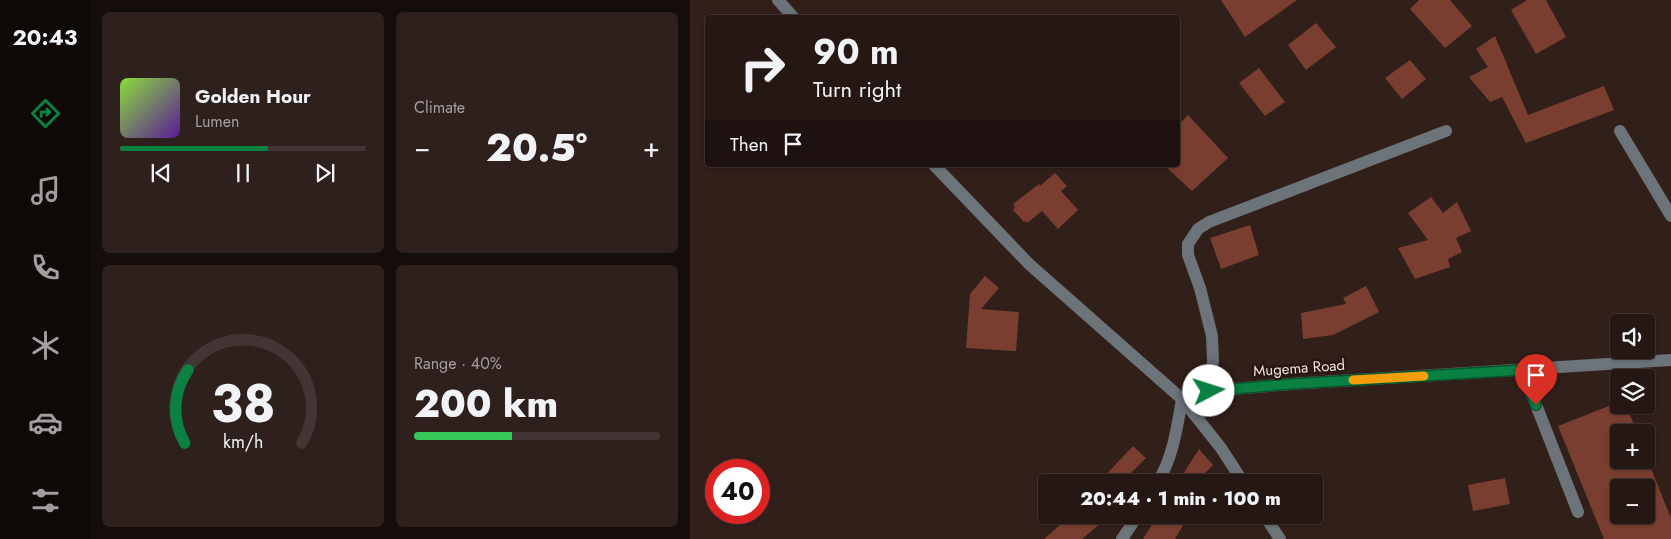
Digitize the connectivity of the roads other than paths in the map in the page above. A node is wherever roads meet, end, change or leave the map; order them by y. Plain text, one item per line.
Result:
1 (778, 0) edge
2 (791, 15) edge
3 (1446, 131) dead end
4 (1620, 131) dead end
5 (936, 167) edge
6 (1671, 216) edge
7 (1671, 360) edge
8 (1522, 370) junction
9 (1209, 391) junction
10 (1182, 399) junction
11 (1163, 474) edge
12 (1238, 474) edge
13 (1578, 512) dead end
14 (1132, 524) edge
15 (1270, 524) edge
16 (1122, 539) edge
17 (1280, 539) edge

1 - 2 street
3 - 9 street
4 - 6 street
5 - 10 street
7 - 8 street, Mugema Road
8 - 9 street, Mugema Road
8 - 13 street
9 - 10 street, Mugema Road
10 - 11 street
10 - 12 street
14 - 16 street
15 - 17 street

